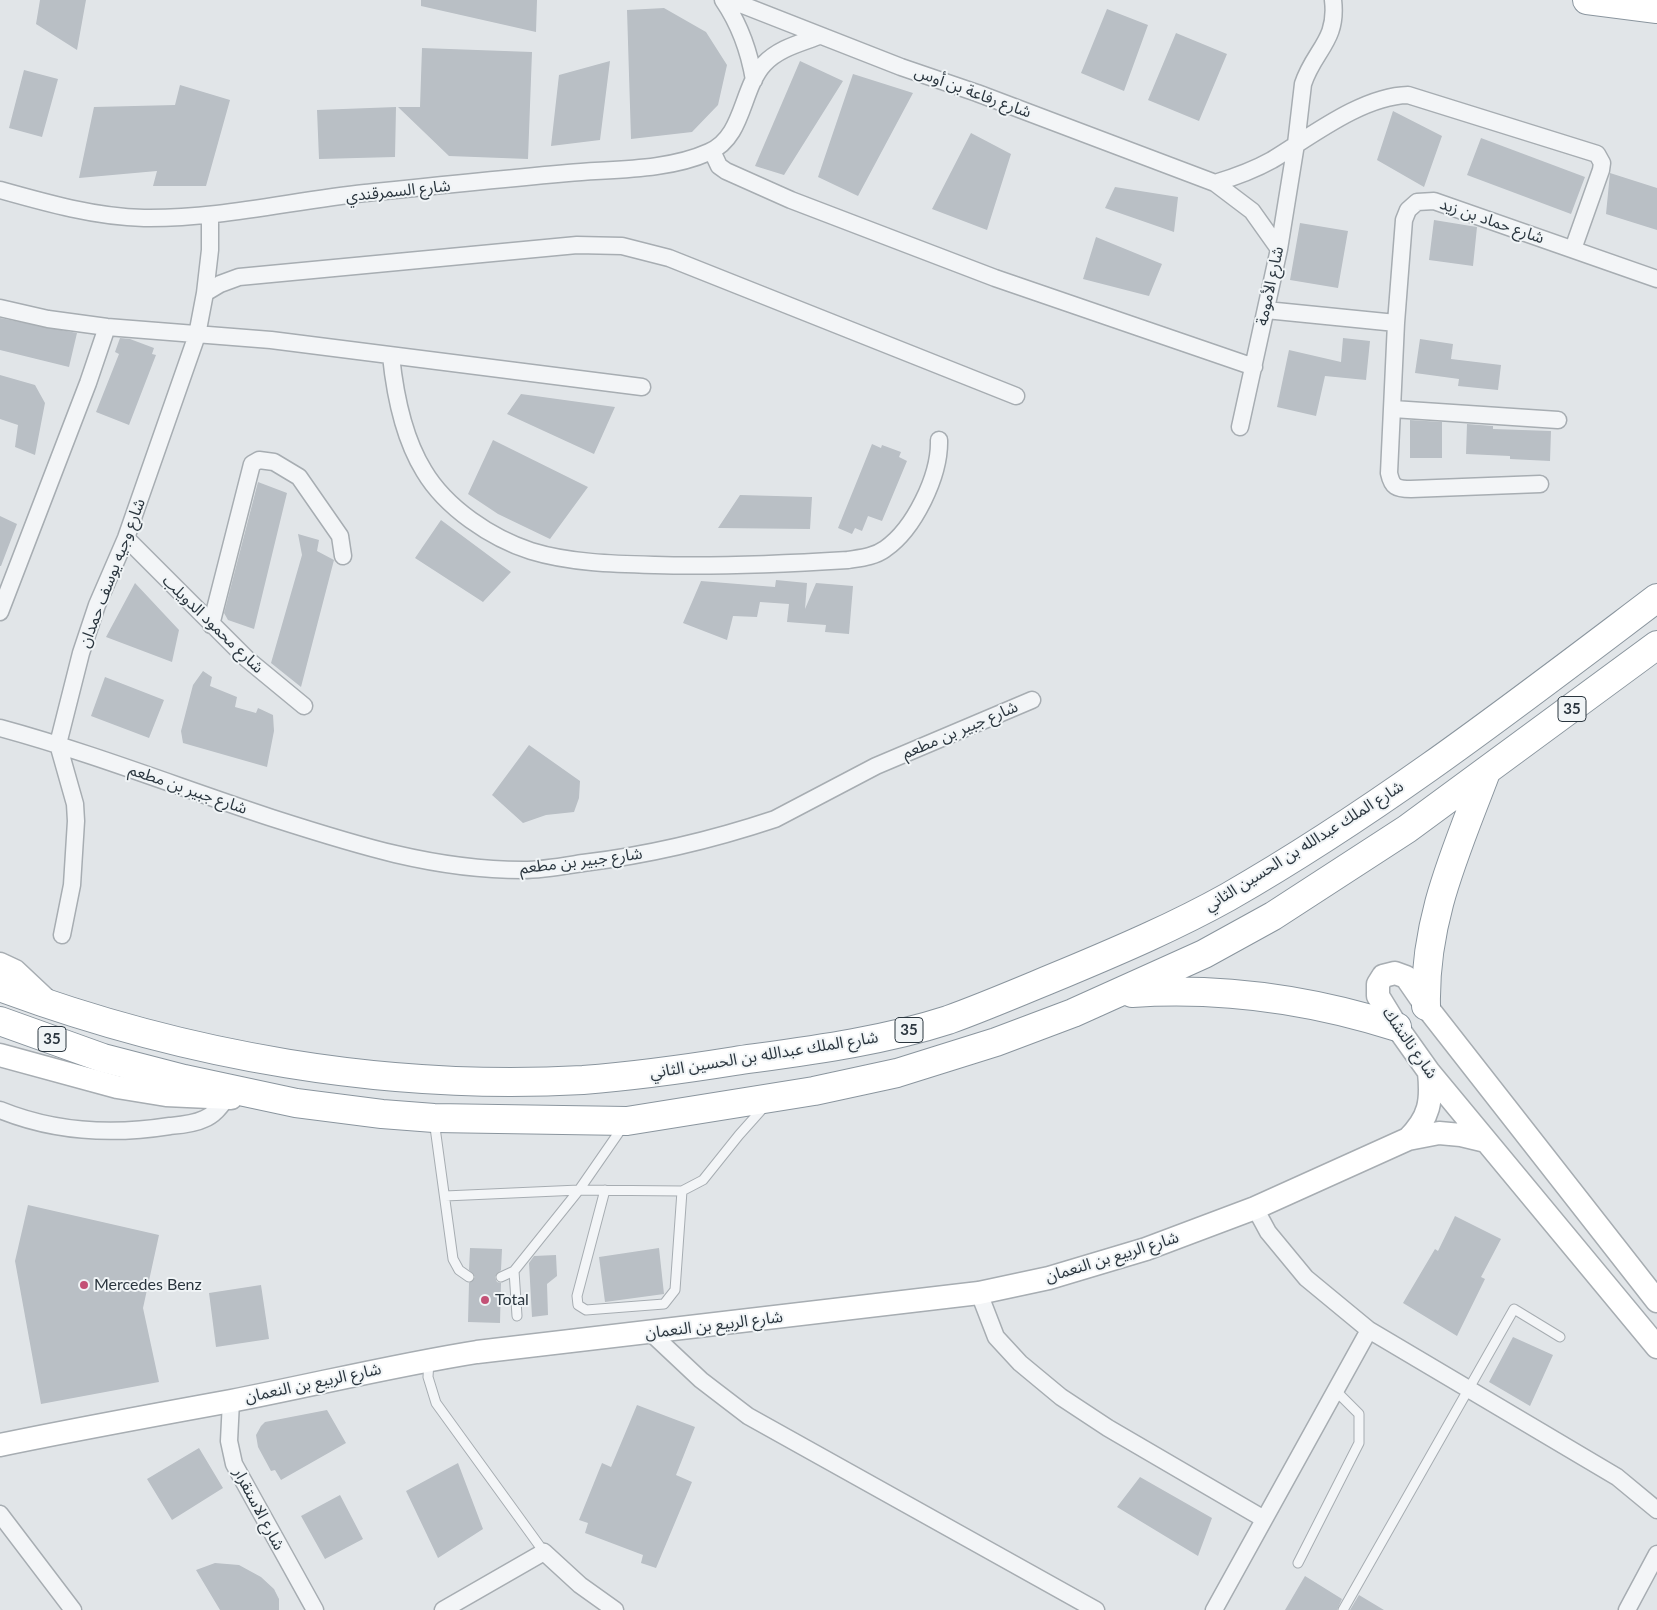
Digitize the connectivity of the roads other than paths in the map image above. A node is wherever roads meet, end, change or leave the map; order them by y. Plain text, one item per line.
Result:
1 (723, 0) edge
2 (730, 0) edge
3 (1333, 0) edge
4 (1587, 0) edge
5 (1657, 9) edge
6 (819, 36) junction
7 (754, 80) junction
8 (1296, 144) junction
9 (712, 151) junction
10 (1216, 183) junction
11 (0, 190) edge
12 (210, 215) junction
13 (1278, 249) junction
14 (1573, 249) junction
15 (1657, 279) edge
16 (206, 294) junction
17 (0, 308) edge
18 (1266, 310) junction
19 (1396, 323) junction
20 (107, 327) junction
21 (197, 335) junction
22 (391, 356) junction
23 (1254, 367) junction
24 (642, 387) dead end
25 (1016, 396) dead end
26 (1393, 409) junction
27 (1558, 420) dead end
28 (1240, 427) dead end
29 (939, 440) dead end
30 (1540, 484) dead end
31 (126, 538) junction
32 (343, 556) dead end
33 (1657, 598) edge
34 (0, 612) edge
35 (211, 625) junction
36 (1657, 644) edge
37 (1032, 700) dead end
38 (304, 706) dead end
39 (0, 728) edge
40 (58, 744) junction
41 (1486, 772) junction
42 (62, 935) dead end
43 (0, 964) edge
44 (0, 987) edge
45 (1118, 994) junction
46 (53, 1006) junction
47 (1426, 1006) junction
48 (0, 1021) edge
49 (1397, 1027) junction
50 (0, 1055) edge
51 (1429, 1072) junction
52 (260, 1096) junction
53 (775, 1097) junction
54 (226, 1098) junction
55 (0, 1110) edge
56 (434, 1118) junction
57 (626, 1121) junction
58 (1408, 1139) junction
59 (1486, 1141) junction
60 (579, 1190) junction
61 (605, 1190) junction
62 (682, 1191) junction
63 (445, 1196) junction
64 (1256, 1208) junction
65 (514, 1271) junction
66 (469, 1277) dead end
67 (501, 1277) dead end
68 (980, 1293) junction
69 (1657, 1301) edge
70 (517, 1316) dead end
71 (1369, 1330) junction
72 (651, 1333) junction
73 (1560, 1338) dead end
74 (1657, 1348) edge
75 (429, 1360) junction
76 (1468, 1389) junction
77 (1336, 1391) junction
78 (231, 1401) junction
79 (0, 1445) edge
80 (1657, 1510) edge
81 (0, 1514) edge
82 (1264, 1519) junction
83 (544, 1552) junction
84 (1657, 1554) edge
85 (1298, 1563) dead end
86 (73, 1610) edge
87 (315, 1610) edge
88 (443, 1610) edge
89 (615, 1610) edge
90 (1096, 1610) edge
91 (1214, 1610) edge
92 (1343, 1610) edge
93 (1627, 1610) edge

1 - 7 street
2 - 6 street, شارع رفاعة بن أوس
3 - 8 street, شارع الأمومة
4 - 5 highway
6 - 7 street, شارع السمرقندي
6 - 10 street, شارع رفاعة بن أوس
7 - 9 street, شارع السمرقندي
8 - 10 street
8 - 13 street, شارع الأمومة
8 - 14 street
9 - 12 street, شارع السمرقندي
9 - 23 street
10 - 13 street, شارع رفاعة بن أوس
11 - 12 street, شارع السمرقندي
12 - 16 street, شارع وجيه يوسف حمدان
13 - 18 street, شارع الأمومة
14 - 15 street, شارع حماد بن زيد
14 - 19 street, شارع حماد بن زيد
16 - 21 street, شارع وجيه يوسف حمدان
16 - 25 street
17 - 20 street
18 - 19 street
18 - 23 street, شارع الأمومة
19 - 26 street, شارع حماد بن زيد
20 - 21 street
20 - 34 street
21 - 22 street
21 - 31 street, شارع وجيه يوسف حمدان
22 - 24 street
22 - 29 street
23 - 28 street, شارع الأمومة
26 - 27 street
26 - 30 street, شارع حماد بن زيد
31 - 35 street, شارع محمود الدويلب
31 - 40 street, شارع وجيه يوسف حمدان
32 - 35 street
33 - 46 highway, شارع الملك عبدالله بن الحسين الثاني / 35
35 - 38 street, شارع محمود الدويلب
36 - 41 highway, 35
37 - 40 street, شارع جبير بن مطعم
39 - 40 street, شارع جبير بن مطعم
40 - 42 street
41 - 45 highway, 35
41 - 47 highway
43 - 46 street
44 - 46 highway, شارع الملك عبدالله بن الحسين الثاني / 35
45 - 49 highway
45 - 53 highway, 35
47 - 49 street, شارع نالتشك
47 - 69 street, شارع نالتشك
48 - 52 highway, 35
49 - 51 street, شارع نالتشك
50 - 54 street
51 - 58 street, شارع الربيع بن النعمان
51 - 59 street, شارع نالتشك
52 - 54 street
52 - 56 highway, 35
53 - 57 highway, 35
53 - 62 lane
54 - 55 street
56 - 57 highway, 35
56 - 63 lane
57 - 60 lane
58 - 59 street, شارع الربيع بن النعمان
58 - 64 street, شارع الربيع بن النعمان
59 - 74 street, شارع نالتشك
60 - 61 lane
60 - 63 lane
60 - 65 lane
61 - 62 lane
61 - 62 lane
63 - 66 lane
64 - 68 street, شارع الربيع بن النعمان
64 - 71 street
65 - 67 lane
65 - 70 lane
68 - 72 street, شارع الربيع بن النعمان
68 - 82 street
71 - 76 street
71 - 77 street
72 - 75 street, شارع الربيع بن النعمان
72 - 90 street
73 - 76 lane
75 - 78 street, شارع الربيع بن النعمان
75 - 83 lane
76 - 80 street
76 - 92 lane
77 - 82 street
77 - 85 lane
78 - 79 street, شارع الربيع بن النعمان
78 - 87 street, شارع الاستقرار
81 - 86 street
82 - 91 street
83 - 88 street
83 - 89 street
84 - 93 street

